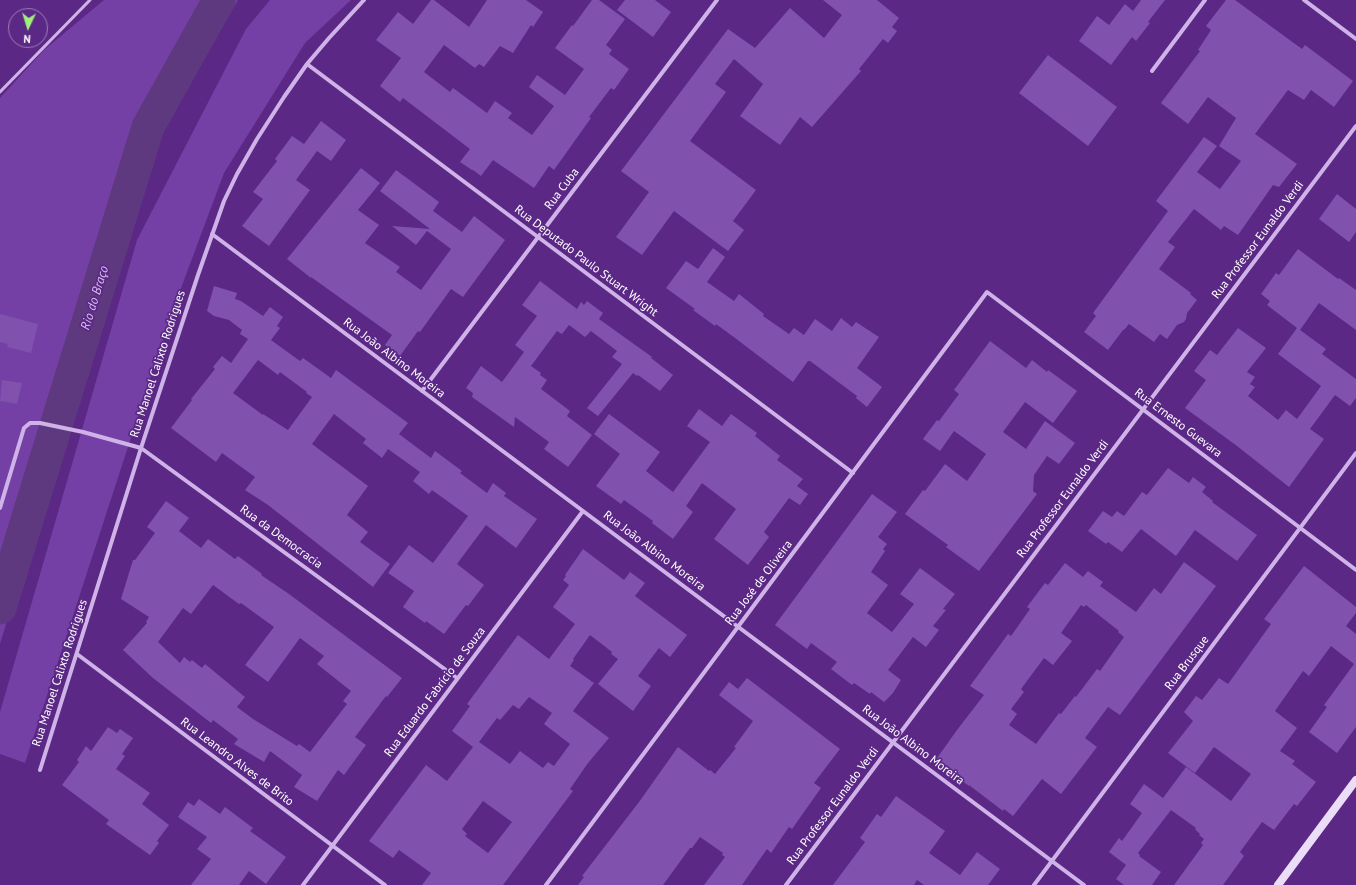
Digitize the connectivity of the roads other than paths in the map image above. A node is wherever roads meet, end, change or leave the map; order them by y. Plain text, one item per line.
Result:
1 (90, 0) edge
2 (364, 0) edge
3 (717, 0) edge
4 (1205, 0) edge
5 (1304, 0) edge
6 (1356, 39) edge
7 (307, 64) junction
8 (1152, 71) dead end
9 (0, 92) edge
10 (1356, 126) edge
11 (212, 234) junction
12 (538, 238) junction
13 (987, 292) joint
14 (422, 391) junction
15 (1143, 409) junction
16 (142, 448) junction
17 (1356, 453) edge
18 (853, 473) junction
19 (0, 508) edge
20 (583, 511) junction
21 (1300, 528) junction
22 (1356, 570) edge
23 (738, 627) junction
24 (77, 654) junction
25 (457, 678) junction
26 (893, 743) junction
27 (40, 770) dead end
28 (1356, 780) edge
29 (332, 846) junction
30 (1052, 861) junction
31 (302, 885) edge
32 (385, 885) edge
33 (546, 885) edge
34 (786, 885) edge
35 (1034, 885) edge
36 (1084, 885) edge
37 (1278, 885) edge

1 - 9 lane
2 - 7 street, Rua Manoel Calixto Rodrigues
3 - 12 street, Rua Cuba
4 - 8 street
5 - 6 street
7 - 11 street, Rua Manoel Calixto Rodrigues
7 - 12 street, Rua Deputado Paulo Stuart Wright
10 - 15 street, Rua Professor Eunaldo Verdi
11 - 14 street, Rua João Albino Moreira
11 - 16 street, Rua Manoel Calixto Rodrigues
12 - 14 street, Rua Cuba
12 - 18 street, Rua Deputado Paulo Stuart Wright
13 - 15 street, Rua Ernesto Guevara
13 - 18 street, Rua José de Oliveira
14 - 20 street, Rua João Albino Moreira
15 - 21 street, Rua Ernesto Guevara
15 - 26 street, Rua Professor Eunaldo Verdi
16 - 19 street, Rua da Democracia
16 - 24 street, Rua Manoel Calixto Rodrigues
16 - 25 street, Rua da Democracia
17 - 21 street, Rua Brusque
18 - 23 street, Rua José de Oliveira
20 - 23 street, Rua João Albino Moreira
20 - 25 street, Rua Eduardo Fabrício de Souza
21 - 22 street, Rua Ernesto Guevara
21 - 30 street, Rua Brusque
23 - 26 street, Rua João Albino Moreira
23 - 33 street, Rua José de Oliveira
24 - 27 street, Rua Manoel Calixto Rodrigues
24 - 29 street, Rua Leandro Alves de Brito
25 - 29 street, Rua Eduardo Fabrício de Souza
26 - 30 street, Rua João Albino Moreira
26 - 34 street, Rua Professor Eunaldo Verdi
28 - 37 street
29 - 31 street, Rua Eduardo Fabrício de Souza
29 - 32 street, Rua Leandro Alves de Brito
30 - 35 street, Rua Brusque
30 - 36 street, Rua João Albino Moreira

